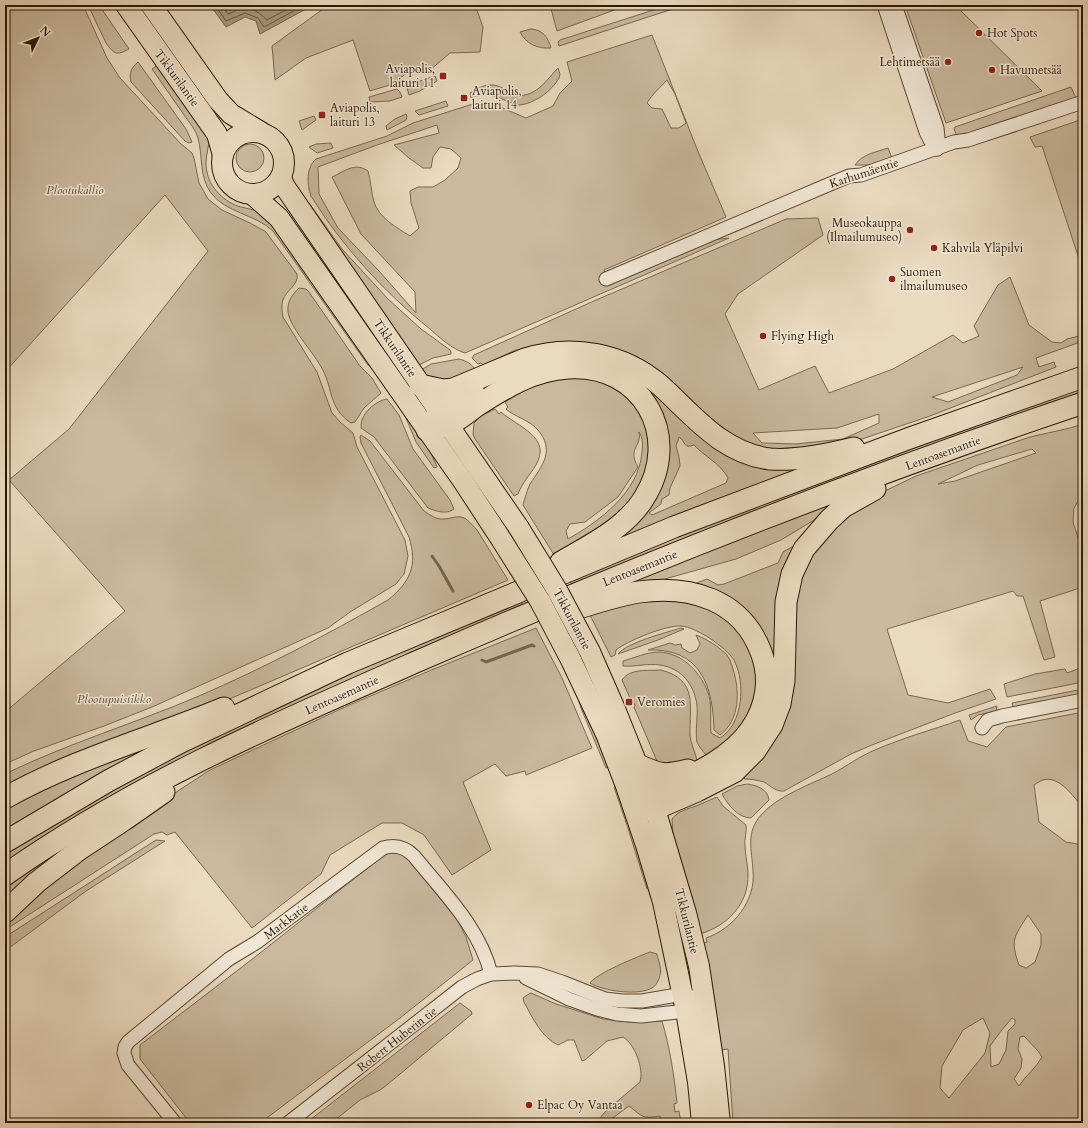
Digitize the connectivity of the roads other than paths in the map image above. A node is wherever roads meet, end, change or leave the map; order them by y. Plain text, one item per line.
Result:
1 (126, 5) edge
2 (151, 5) edge
3 (884, 5) edge
4 (895, 5) edge
5 (1083, 102) edge
6 (261, 132) junction
7 (937, 149) junction
8 (223, 155) junction
9 (281, 178) junction
10 (253, 194) junction
11 (606, 278) dead end
12 (496, 372) junction
13 (1083, 377) edge
14 (420, 384) junction
15 (1083, 403) edge
16 (444, 418) junction
17 (427, 430) junction
18 (910, 438) junction
19 (926, 459) junction
20 (499, 600) junction
21 (458, 644) junction
22 (317, 677) junction
23 (1083, 700) edge
24 (982, 728) dead end
25 (207, 758) junction
26 (638, 765) junction
27 (708, 766) junction
28 (5, 798) edge
29 (652, 801) junction
30 (634, 807) junction
31 (5, 842) edge
32 (5, 875) edge
33 (5, 912) edge
34 (491, 974) junction
35 (703, 999) junction
36 (685, 1002) junction
37 (175, 1123) edge
38 (288, 1123) edge
39 (702, 1123) edge
40 (720, 1123) edge

1 - 8 main road, Tikkurilantie
2 - 6 main road, Tikkurilantie
3 - 7 street
4 - 7 street
5 - 7 street, Karhumäentie
6 - 8 main road
6 - 9 main road
7 - 11 street, Karhumäentie
8 - 10 main road
9 - 10 main road
9 - 14 main road, Tikkurilantie
10 - 17 main road, Tikkurilantie
12 - 14 highway
12 - 16 highway
12 - 18 highway
13 - 18 highway, Lentoasemantie
14 - 16 main road, Tikkurilantie
15 - 19 highway, Lentoasemantie
16 - 17 highway
16 - 20 highway
16 - 26 main road, Tikkurilantie, bridge
17 - 30 main road, Tikkurilantie, bridge
18 - 20 highway, Lentoasemantie
19 - 21 highway, Lentoasemantie
19 - 29 highway
20 - 22 highway, Lentoasemantie
21 - 25 highway, Lentoasemantie
21 - 27 highway
22 - 28 highway
22 - 31 highway
23 - 24 street
25 - 32 highway
25 - 33 highway
26 - 27 highway
26 - 29 main road, Tikkurilantie
27 - 29 highway
29 - 30 highway
29 - 35 main road, Tikkurilantie
30 - 36 main road, Tikkurilantie
34 - 36 street, Robert Huberin tie
34 - 37 street, Markkatie
34 - 38 street, Robert Huberin tie
35 - 36 street, Robert Huberin tie
35 - 40 main road, Tikkurilantie
36 - 39 main road, Tikkurilantie

